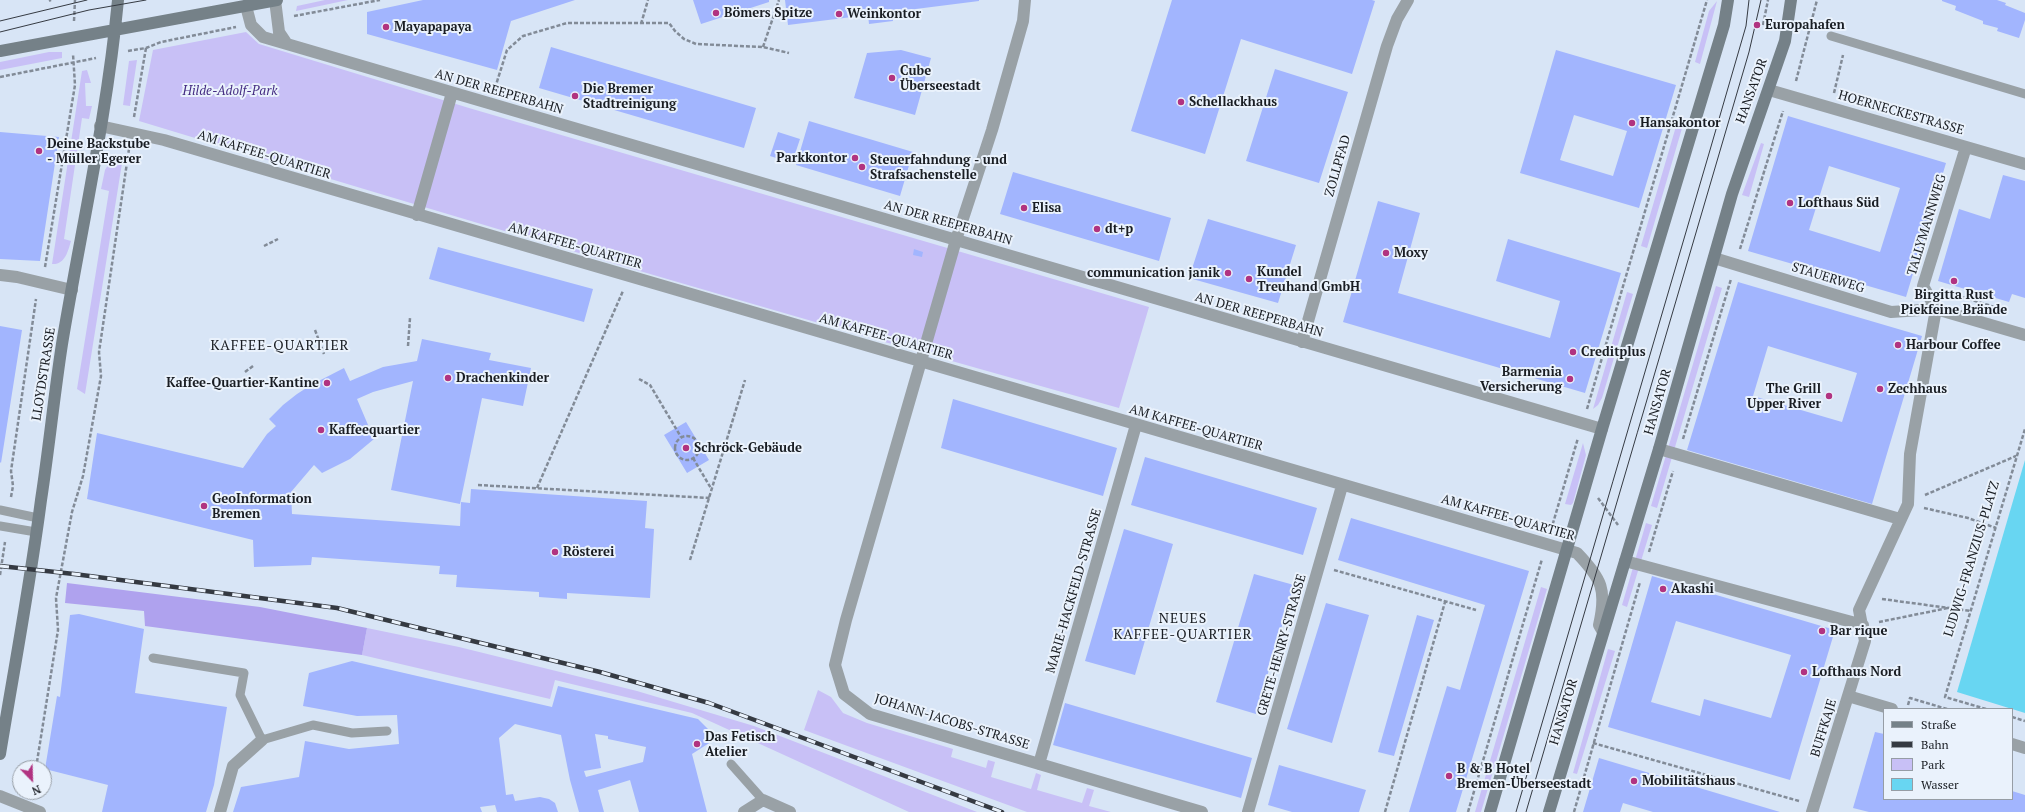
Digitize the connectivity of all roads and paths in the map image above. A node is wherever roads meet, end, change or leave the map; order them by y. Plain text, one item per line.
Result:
1 (118, 0) edge
2 (276, 0) edge
3 (380, 0) edge
4 (648, 0) edge
5 (779, 0) edge
6 (1025, 0) edge
7 (1408, 0) edge
8 (1707, 0) edge
9 (1728, 0) edge
10 (1768, 0) edge
11 (1791, 0) edge
12 (1817, 0) edge
13 (246, 6) junction
14 (277, 20) junction
15 (251, 24) junction
16 (641, 24) junction
17 (1763, 25) dead end
18 (115, 29) junction
19 (1831, 36) dead end
20 (287, 44) junction
21 (763, 47) junction
22 (0, 51) edge
23 (789, 53) dead end
24 (1841, 65) dead end
25 (0, 77) edge
26 (1769, 90) junction
27 (452, 93) junction
28 (2025, 94) edge
29 (1790, 96) junction
30 (491, 104) junction
31 (1830, 107) junction
32 (100, 126) junction
33 (132, 133) junction
34 (1966, 147) junction
35 (129, 154) junction
36 (134, 155) dead end
37 (2025, 164) edge
38 (121, 208) junction
39 (125, 209) dead end
40 (417, 215) junction
41 (278, 239) dead end
42 (956, 240) junction
43 (264, 246) dead end
44 (1714, 258) junction
45 (1735, 264) junction
46 (0, 275) edge
47 (630, 276) junction
48 (41, 282) junction
49 (1923, 286) junction
50 (72, 290) junction
51 (1936, 309) junction
52 (2003, 310) dead end
53 (410, 318) dead end
54 (315, 330) dead end
55 (2025, 335) edge
56 (1302, 342) junction
57 (408, 346) dead end
58 (324, 354) dead end
59 (921, 362) junction
60 (253, 366) dead end
61 (245, 372) dead end
62 (639, 379) dead end
63 (746, 380) dead end
64 (1582, 424) junction
65 (1136, 425) junction
66 (2025, 428) edge
67 (1602, 430) junction
68 (681, 437) junction
69 (1658, 449) junction
70 (1678, 454) junction
71 (2017, 456) junction
72 (693, 458) junction
73 (478, 485) dead end
74 (1342, 486) junction
75 (538, 488) junction
76 (712, 490) junction
77 (1921, 497) dead end
78 (710, 498) junction
79 (1594, 503) dead end
80 (1917, 507) dead end
81 (1557, 508) junction
82 (1639, 511) junction
83 (5, 512) edge
84 (1577, 514) junction
85 (1660, 517) junction
86 (38, 518) junction
87 (1900, 519) junction
88 (1620, 520) dead end
89 (4, 527) edge
90 (1996, 528) junction
91 (36, 532) junction
92 (1547, 544) junction
93 (1566, 550) junction
94 (690, 560) dead end
95 (1625, 561) junction
96 (1645, 566) junction
97 (1332, 570) dead end
98 (0, 575) edge
99 (1880, 599) dead end
100 (1445, 602) junction
101 (1951, 608) junction
102 (1476, 610) dead end
103 (1971, 611) junction
104 (1867, 624) junction
105 (1603, 632) junction
106 (153, 658) dead end
107 (1848, 696) junction
108 (1889, 708) edge
109 (1907, 708) edge
110 (1944, 708) edge
111 (1983, 708) edge
112 (2013, 717) edge
113 (2025, 721) edge
114 (387, 731) dead end
115 (262, 740) junction
116 (1593, 743) junction
117 (2013, 744) edge
118 (2025, 748) edge
119 (0, 754) edge
120 (37, 760) edge
121 (731, 764) dead end
122 (1039, 764) junction
123 (0, 796) edge
124 (763, 800) junction
125 (1813, 809) edge
126 (40, 812) edge
127 (220, 812) edge
128 (744, 812) edge
129 (790, 812) edge
130 (1202, 812) edge
131 (1248, 812) edge
132 (1386, 812) edge
133 (1468, 812) edge
134 (1490, 812) edge
135 (1549, 812) edge
136 (1574, 812) edge

1 - 18 street, LLOYDSTRASSE
2 - 13 street
2 - 14 street
3 - 14 path
4 - 16 path
5 - 21 path
6 - 42 street, JOHANN-JACOBS-STRASSE
7 - 56 street, ZOLLPFAD
8 - 64 path
9 - 67 street
10 - 17 path
11 - 26 street, HANSATOR
12 - 29 path
13 - 15 street, AN DER REEPERBAHN
13 - 18 street
14 - 20 street
15 - 20 street, AN DER REEPERBAHN
15 - 33 path
16 - 21 path
16 - 30 path
18 - 22 street
18 - 32 street, LLOYDSTRASSE
19 - 28 lane
20 - 27 street, AN DER REEPERBAHN
21 - 23 path
24 - 31 path
25 - 48 path
26 - 29 street, HOERNECKESTRASSE
26 - 44 street, HANSATOR
27 - 30 street, AN DER REEPERBAHN
27 - 40 street
29 - 31 street, HOERNECKESTRASSE
29 - 45 path
30 - 42 street, AN DER REEPERBAHN
31 - 34 street, HOERNECKESTRASSE
32 - 33 street, AM KAFFEE-QUARTIER
32 - 50 street, LLOYDSTRASSE
33 - 35 path
33 - 40 street, AM KAFFEE-QUARTIER
34 - 37 street, HOERNECKESTRASSE
34 - 49 street, TALLYMANNWEG
35 - 36 path
35 - 38 path
38 - 39 path
38 - 120 path
40 - 47 street, AM KAFFEE-QUARTIER
41 - 43 path
42 - 56 street, AN DER REEPERBAHN
42 - 59 street, JOHANN-JACOBS-STRASSE
44 - 45 street, STAUERWEG
44 - 69 street, HANSATOR
45 - 51 street, STAUERWEG
45 - 70 path
46 - 48 street
47 - 59 street, AM KAFFEE-QUARTIER
47 - 75 path
48 - 50 street
48 - 83 path
49 - 51 street, TALLYMANNWEG
49 - 52 path
50 - 86 street, LLOYDSTRASSE
51 - 55 street
51 - 87 street
53 - 57 path
54 - 58 path
56 - 64 street, AN DER REEPERBAHN
59 - 65 street, AM KAFFEE-QUARTIER
59 - 122 street, JOHANN-JACOBS-STRASSE
60 - 61 path
62 - 68 path
63 - 76 path
64 - 67 street, AN DER REEPERBAHN
64 - 81 path
65 - 74 street, AM KAFFEE-QUARTIER
65 - 122 street, MARIE-HACKFELD-STRASSE
66 - 71 path, LUDWIG-FRANZIUS-PLATZ
67 - 84 street
68 - 72 path
68 - 72 path
69 - 70 street
69 - 82 street, HANSATOR
70 - 85 path
70 - 87 street
71 - 77 path
71 - 90 path, LUDWIG-FRANZIUS-PLATZ
72 - 76 path
73 - 75 path
74 - 92 street, AM KAFFEE-QUARTIER
74 - 131 street, GRETE-HENRY-STRASSE
75 - 78 path
76 - 78 path
78 - 94 path
79 - 88 path
80 - 90 path
81 - 84 path
81 - 92 path
82 - 85 path
82 - 95 street, HANSATOR
83 - 86 lane
84 - 93 street
85 - 96 path
86 - 91 street, LLOYDSTRASSE
87 - 104 street
89 - 91 lane
89 - 98 path
90 - 103 path, LUDWIG-FRANZIUS-PLATZ
91 - 119 street, LLOYDSTRASSE
92 - 93 street, AM KAFFEE-QUARTIER
92 - 133 path
93 - 105 street, AM KAFFEE-QUARTIER
93 - 134 street
95 - 96 street
95 - 105 street, HANSATOR
96 - 104 street
96 - 116 path
97 - 100 path
99 - 101 path
100 - 102 path
100 - 132 path
101 - 103 path
101 - 104 path
103 - 111 path, LUDWIG-FRANZIUS-PLATZ
104 - 107 street
105 - 135 street, HANSATOR
106 - 115 lane
107 - 108 street, BUFFKAJE
107 - 125 street, BUFFKAJE
109 - 110 path
112 - 113 path
114 - 115 lane
115 - 127 street
116 - 125 path
116 - 136 path
117 - 118 street
121 - 124 lane
122 - 130 street, JOHANN-JACOBS-STRASSE
123 - 126 street
124 - 128 street
124 - 129 street

